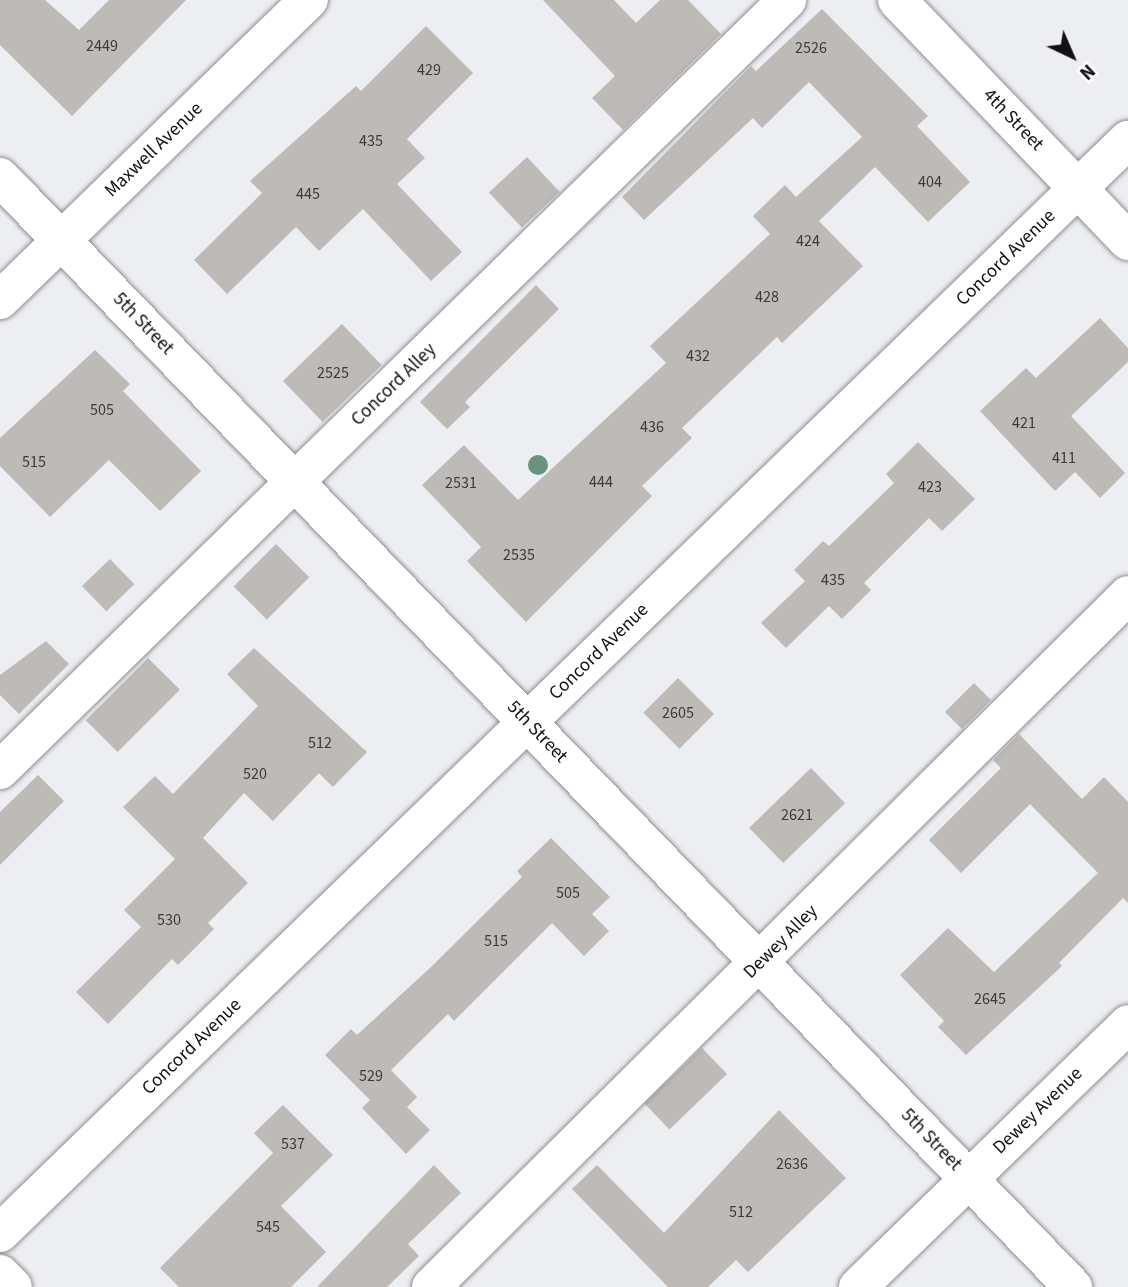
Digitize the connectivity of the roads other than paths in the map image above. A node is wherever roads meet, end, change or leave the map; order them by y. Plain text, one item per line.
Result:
1 (309, 0) edge
2 (787, 0) edge
3 (897, 0) edge
4 (1128, 140) edge
5 (0, 177) edge
6 (1078, 188) junction
7 (62, 241) junction
8 (1128, 241) edge
9 (0, 300) edge
10 (295, 482) junction
11 (1128, 595) edge
12 (527, 722) junction
13 (0, 770) edge
14 (760, 964) junction
15 (1128, 1024) edge
16 (969, 1179) junction
17 (0, 1233) edge
18 (0, 1274) edge
19 (13, 1287) edge
20 (431, 1287) edge
21 (858, 1287) edge
22 (1073, 1287) edge

1 - 7 street, Maxwell Avenue
2 - 10 street, Concord Alley
3 - 6 street, 4th Street
4 - 6 street, Concord Avenue
5 - 7 street, 5th Street
6 - 8 street, 4th Street
6 - 12 street, Concord Avenue
7 - 9 street, Maxwell Avenue
7 - 10 street, 5th Street
10 - 12 street, 5th Street
10 - 13 street, Concord Alley
11 - 14 street, Dewey Alley
12 - 14 street, 5th Street
12 - 17 street, Concord Avenue
14 - 16 street, 5th Street
14 - 20 street, Dewey Alley
15 - 16 street, Dewey Avenue
16 - 21 street, Dewey Avenue
16 - 22 street, 5th Street
18 - 19 street

